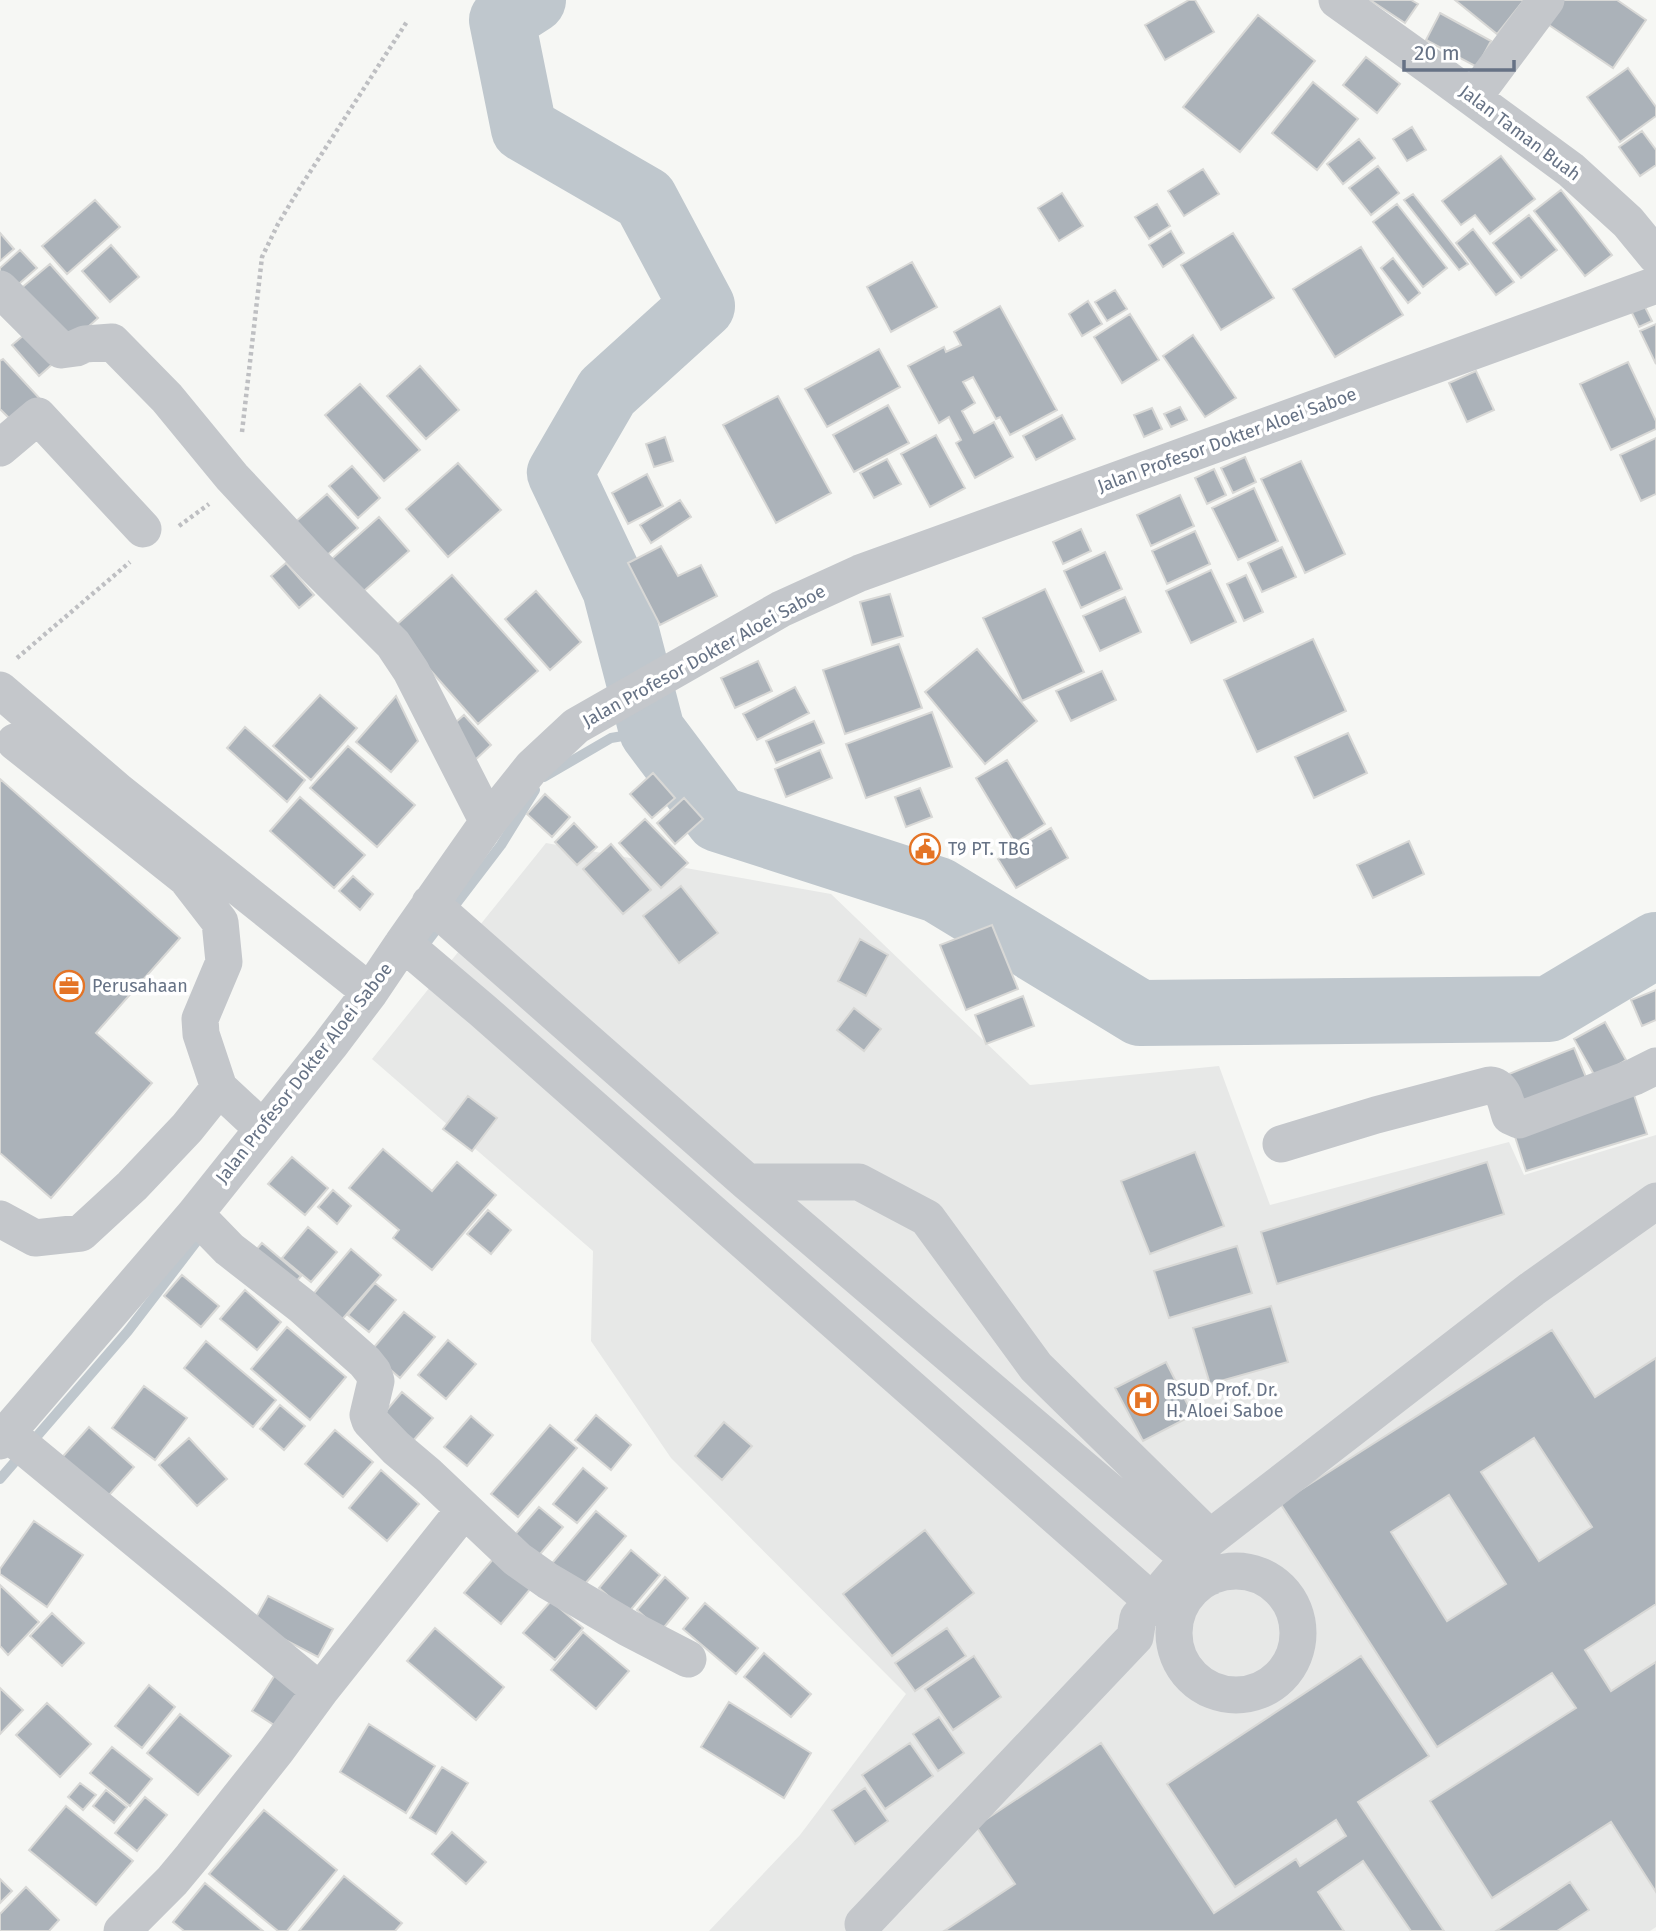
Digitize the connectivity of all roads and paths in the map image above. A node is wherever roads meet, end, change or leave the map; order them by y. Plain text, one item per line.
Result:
1 (1337, 0) edge
2 (1546, 0) edge
3 (408, 20) dead end
4 (1473, 97) junction
5 (1656, 256) edge
6 (1656, 285) edge
7 (0, 289) edge
8 (0, 448) edge
9 (232, 477) junction
10 (150, 539) junction
11 (5, 677) edge
12 (15, 742) dead end
13 (488, 822) junction
14 (430, 903) junction
15 (403, 943) junction
16 (370, 992) junction
17 (1656, 1066) edge
18 (219, 1088) junction
19 (263, 1129) junction
20 (1281, 1144) dead end
21 (747, 1182) junction
22 (1656, 1201) edge
23 (195, 1214) junction
24 (0, 1219) edge
25 (17, 1444) edge
26 (464, 1510) junction
27 (1203, 1558) junction
28 (1156, 1611) junction
29 (688, 1659) dead end
30 (320, 1691) junction
31 (863, 1923) dead end
32 (122, 1931) edge

1 - 4 street, Jalan Taman Buah
2 - 4 street
3 - 9 path
4 - 5 street, Jalan Taman Buah
6 - 13 street, Jalan Profesor Dokter Aloei Saboe
7 - 9 street
8 - 10 street
9 - 10 path
9 - 13 street
10 - 11 path
11 - 16 street
12 - 18 street
13 - 14 street, Jalan Profesor Dokter Aloei Saboe
14 - 15 street, Jalan Profesor Dokter Aloei Saboe
14 - 21 street
15 - 16 street, Jalan Profesor Dokter Aloei Saboe
15 - 28 street
16 - 19 street, Jalan Profesor Dokter Aloei Saboe
17 - 20 street
18 - 19 street
18 - 24 street
19 - 23 street, Jalan Profesor Dokter Aloei Saboe
21 - 27 street
21 - 27 street
22 - 27 street
23 - 25 street, Jalan Profesor Dokter Aloei Saboe
23 - 26 street
25 - 30 street
26 - 29 street
26 - 30 street
27 - 28 street
27 - 28 street
28 - 31 street
30 - 32 street

